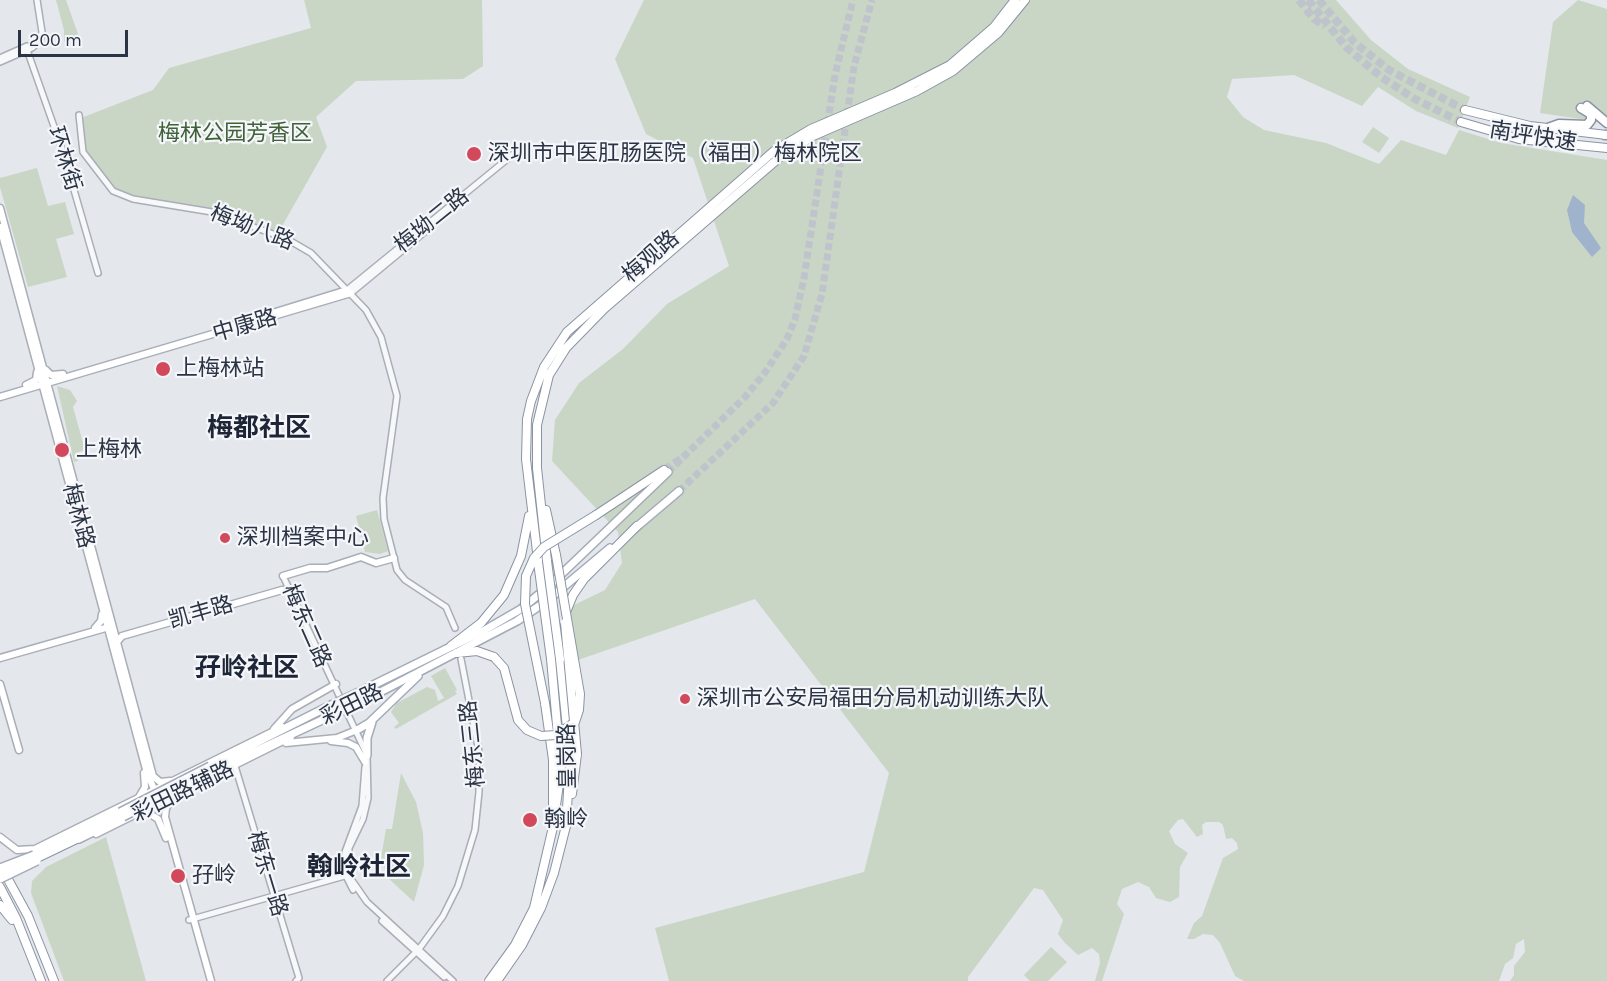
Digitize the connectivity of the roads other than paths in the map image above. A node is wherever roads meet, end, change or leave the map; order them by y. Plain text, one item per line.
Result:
1 (37, 0) edge
2 (1015, 0) edge
3 (1025, 0) edge
4 (27, 48) junction
5 (0, 60) edge
6 (1465, 110) tunnel mouth
7 (79, 115) dead end
8 (1461, 122) tunnel mouth
9 (1607, 123) edge
10 (1548, 128) junction
11 (1606, 135) edge
12 (1607, 148) edge
13 (518, 153) dead end
14 (0, 208) edge
15 (0, 227) edge
16 (98, 273) dead end
17 (349, 291) junction
18 (40, 365) junction
19 (64, 376) junction
20 (44, 382) junction
21 (26, 387) junction
22 (0, 395) edge
23 (50, 404) junction
24 (537, 468) junction
25 (666, 471) joint
26 (529, 488) junction
27 (679, 491) tunnel mouth
28 (637, 526) junction
29 (394, 558) junction
30 (283, 576) junction
31 (288, 591) junction
32 (100, 601) junction
33 (110, 625) junction
34 (455, 628) dead end
35 (94, 630) junction
36 (114, 643) junction
37 (451, 646) junction
38 (0, 656) edge
39 (459, 656) junction
40 (556, 659) junction
41 (425, 669) junction
42 (0, 684) edge
43 (335, 685) junction
44 (327, 707) junction
45 (375, 716) junction
46 (306, 727) junction
47 (356, 730) junction
48 (272, 731) junction
49 (322, 740) junction
50 (282, 743) junction
51 (20, 750) dead end
52 (142, 754) junction
53 (366, 759) junction
54 (235, 766) junction
55 (211, 768) junction
56 (170, 781) junction
57 (154, 789) junction
58 (145, 795) junction
59 (176, 795) junction
60 (136, 799) junction
61 (164, 801) junction
62 (152, 807) junction
63 (568, 813) junction
64 (121, 814) junction
65 (136, 815) junction
66 (92, 820) junction
67 (553, 827) junction
68 (83, 836) junction
69 (0, 837) edge
70 (168, 838) junction
71 (50, 847) junction
72 (57, 851) junction
73 (35, 858) junction
74 (0, 867) edge
75 (0, 873) edge
76 (348, 875) junction
77 (0, 879) edge
78 (0, 887) edge
79 (273, 894) junction
80 (0, 905) edge
81 (191, 919) junction
82 (26, 942) junction
83 (418, 951) junction
84 (41, 981) edge
85 (54, 981) edge
86 (209, 981) edge
87 (296, 981) edge
88 (387, 981) edge
89 (448, 981) edge
90 (453, 981) edge
91 (489, 981) edge
92 (497, 981) edge

1 - 4 street
2 - 26 highway, 梅观路
3 - 24 highway, 梅观路
4 - 5 street
4 - 16 street, 环林街
6 - 10 highway, 南坪快速
7 - 17 street, 梅坳八路
8 - 12 highway, 南坪快速
9 - 10 highway
10 - 11 highway, 南坪快速
13 - 17 street, 梅坳二路
14 - 18 main road, 梅林路
15 - 18 main road, 梅林路
17 - 19 main road, 中康路
17 - 29 street, 梅坳八路
18 - 19 main road
18 - 20 main road, 梅林路
18 - 21 main road
19 - 20 main road, 中康路
19 - 23 main road
20 - 21 main road, 中康路
20 - 23 main road, 梅林路
21 - 22 main road, 中康路
21 - 23 main road
23 - 32 main road, 梅林路
23 - 33 main road, 梅林路
24 - 39 highway, bridge
24 - 40 highway, 梅观路, bridge
25 - 37 main road, 彩田路
25 - 67 highway, bridge
26 - 37 highway
26 - 40 highway, 梅观路, bridge
27 - 28 main road, 彩田路
28 - 39 main road, 彩田路
28 - 63 highway, bridge
29 - 30 main road
29 - 34 street, 梅坳八路
30 - 31 street, 梅东二路
30 - 43 street, 梅东二路
31 - 36 main road, 凯丰路
31 - 43 street, 梅东二路
32 - 33 main road, 梅林路
32 - 35 main road
33 - 35 main road
33 - 36 main road, 梅林路
35 - 36 main road
35 - 38 main road
36 - 52 main road, 梅林路
36 - 56 main road, 梅林路
37 - 44 main road, 彩田路, bridge
39 - 41 main road, 彩田路
39 - 83 street, 梅东三路
40 - 63 highway, 皇岗路
40 - 67 highway, 皇岗路
41 - 45 main road
41 - 46 main road, 彩田路, bridge
42 - 51 main road
43 - 47 street, 梅东二路
43 - 48 main road
44 - 48 main road, 彩田路辅路
44 - 55 main road, 彩田路
45 - 47 main road
45 - 53 main road
46 - 50 main road, 彩田路辅路
46 - 55 main road, 彩田路
47 - 49 main road
47 - 53 street, 梅东二路
48 - 56 main road, 彩田路辅路
49 - 50 main road
49 - 53 main road
50 - 54 main road, 彩田路辅路
52 - 57 main road, 梅林路
52 - 60 main road
53 - 76 street, 梅东二路
54 - 59 main road, 彩田路辅路
54 - 79 street, 梅东一路
55 - 64 main road, 彩田路, bridge
56 - 57 main road, 彩田路辅路
57 - 58 main road, 彩田路辅路
57 - 61 main road, 梅林路
58 - 60 main road, 彩田路辅路
58 - 62 main road
59 - 61 main road, 彩田路辅路
59 - 70 main road
60 - 66 main road, 彩田路辅路
61 - 62 main road, 彩田路辅路
62 - 65 main road, 彩田路辅路
63 - 92 highway, 皇岗路
64 - 68 main road, 彩田路
64 - 71 main road, 彩田路
65 - 70 main road
65 - 72 main road, 彩田路辅路
66 - 69 main road, 彩田路辅路
66 - 71 main road
67 - 91 highway, 皇岗路
68 - 72 main road, 彩田路
68 - 73 highway
70 - 81 main road
71 - 73 main road, 彩田路
72 - 73 main road, 彩田路
73 - 74 main road, 彩田路, bridge
73 - 75 highway, bridge
73 - 77 main road, 彩田路, bridge
74 - 85 highway
76 - 79 street
76 - 83 street
78 - 82 highway
79 - 81 street
79 - 87 street, 梅东一路
80 - 82 highway
81 - 86 main road
82 - 84 highway
83 - 88 street, 梅东三路
83 - 89 street
83 - 90 street

